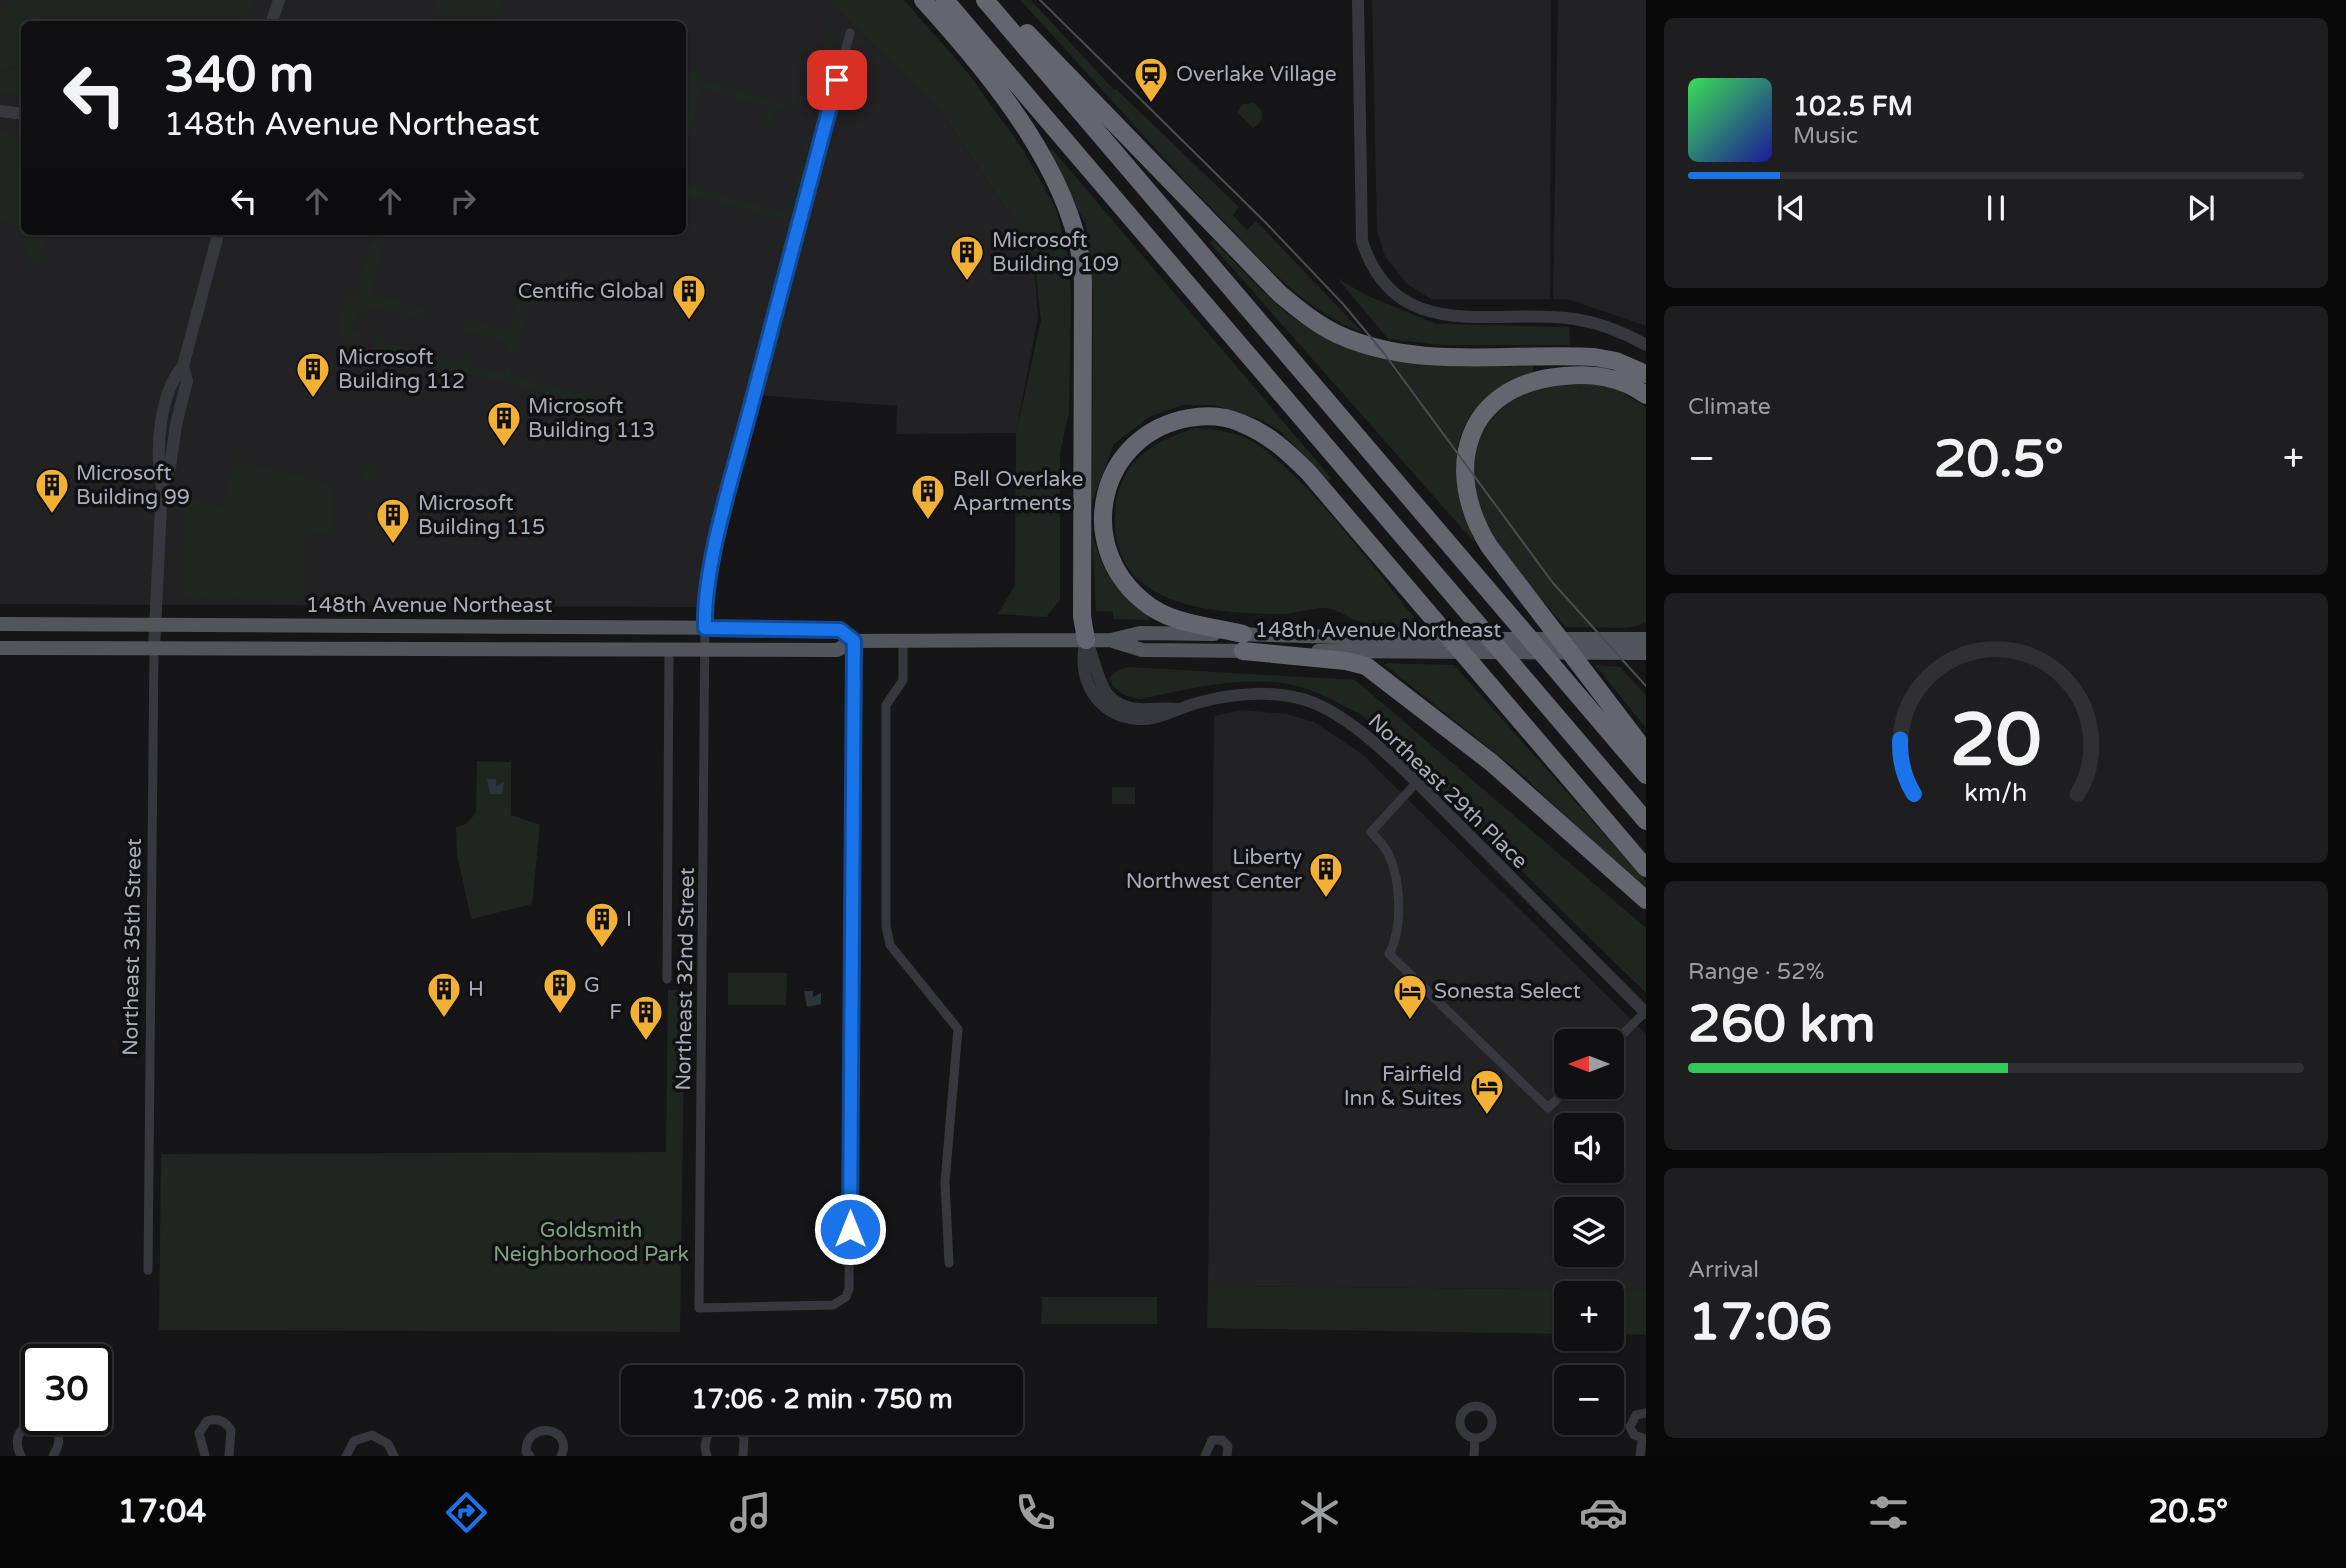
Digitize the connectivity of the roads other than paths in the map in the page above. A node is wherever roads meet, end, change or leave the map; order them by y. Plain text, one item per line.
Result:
1 (279, 0) edge
2 (923, 0) edge
3 (945, 0) edge
4 (985, 0) edge
5 (992, 0) edge
6 (1358, 0) edge
7 (272, 21) edge
8 (850, 33) dead end
9 (0, 111) edge
10 (21, 114) edge
11 (218, 235) edge
12 (1646, 345) edge
13 (1646, 374) edge
14 (1646, 395) edge
15 (0, 624) edge
16 (155, 624) junction
17 (705, 628) junction
18 (1646, 639) edge
19 (903, 640) junction
20 (1086, 640) junction
21 (854, 641) junction
22 (1243, 642) junction
23 (1430, 645) junction
24 (0, 648) edge
25 (154, 649) junction
26 (669, 651) junction
27 (706, 651) junction
28 (1646, 653) edge
29 (1646, 752) edge
30 (1646, 775) edge
31 (1417, 782) junction
32 (1646, 821) edge
33 (1646, 869) edge
34 (1646, 900) edge
35 (667, 979) dead end
36 (1646, 1012) edge
37 (1624, 1033) edge
38 (1557, 1099) edge
39 (949, 1263) dead end
40 (148, 1270) dead end
41 (1646, 1413) edge
42 (1475, 1438) dead end
43 (1644, 1439) edge
44 (21, 1456) edge
45 (53, 1456) edge
46 (205, 1456) edge
47 (229, 1456) edge
48 (346, 1456) edge
49 (394, 1456) edge
50 (530, 1456) edge
51 (561, 1456) edge
52 (707, 1456) edge
53 (743, 1456) edge
54 (1205, 1456) edge
55 (1227, 1456) edge
56 (1474, 1456) edge
57 (1640, 1456) edge

1 - 7 street
2 - 20 highway
3 - 32 highway
4 - 30 highway
5 - 13 highway
6 - 12 street
8 - 17 street, Northeast 32nd Street
9 - 10 street
11 - 16 street, Northeast 35th Street
14 - 29 highway
15 - 16 main road, 148th Avenue Northeast
16 - 17 main road, 148th Avenue Northeast
16 - 25 street, Northeast 35th Street
17 - 21 main road, 148th Avenue Northeast
17 - 27 street, Northeast 32nd Street
18 - 23 main road, 148th Avenue Northeast
19 - 20 main road, 148th Avenue Northeast
19 - 21 main road, 148th Avenue Northeast
19 - 39 street
20 - 22 main road, 148th Avenue Northeast
20 - 31 street, Northeast 29th Place
21 - 27 main road, 148th Avenue Northeast
21 - 27 street, Northeast 32nd Street
22 - 23 main road, 148th Avenue Northeast
22 - 33 highway
22 - 34 highway
23 - 28 main road, 148th Avenue Northeast
24 - 25 main road, 148th Avenue Northeast
25 - 26 main road, 148th Avenue Northeast
25 - 40 street, Northeast 35th Street
26 - 27 main road, 148th Avenue Northeast
26 - 35 street, Northeast 32nd Street
31 - 36 street, Northeast 29th Place
31 - 38 street
36 - 37 street
41 - 43 street
42 - 56 street
43 - 57 street
44 - 45 street
46 - 47 street
48 - 49 street
50 - 51 street
52 - 53 street
54 - 55 street

